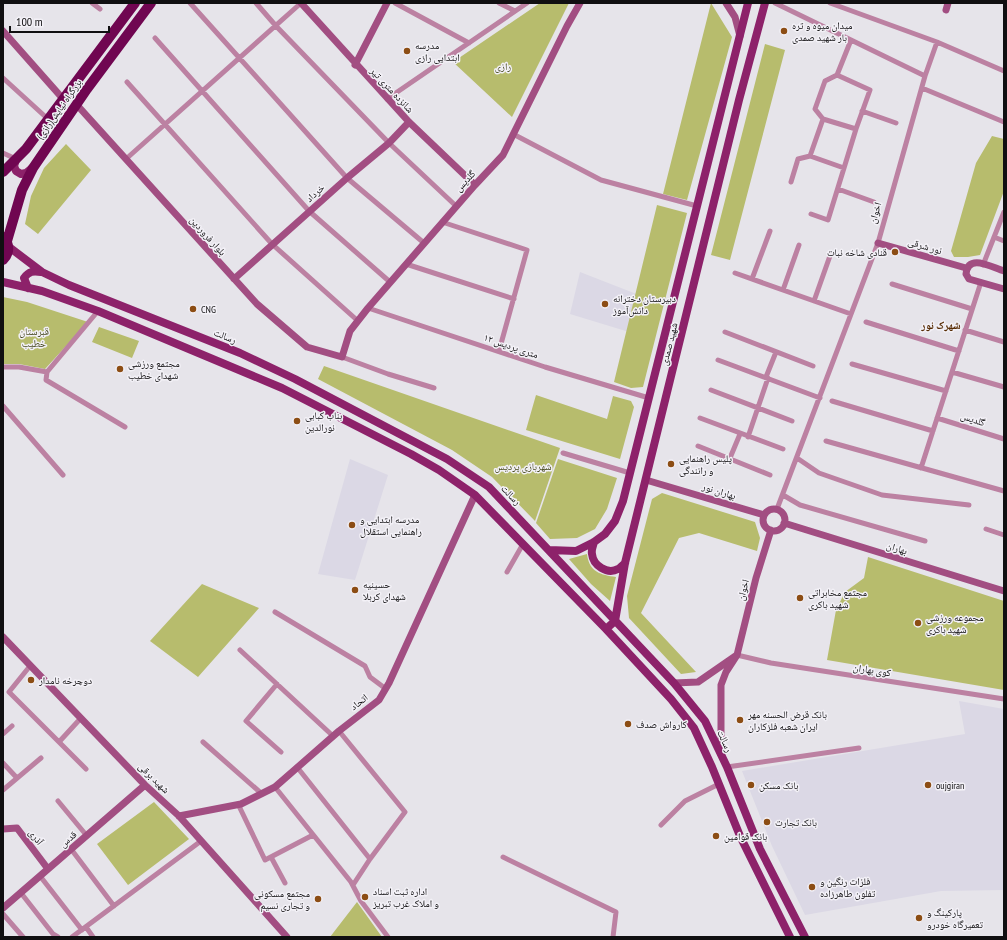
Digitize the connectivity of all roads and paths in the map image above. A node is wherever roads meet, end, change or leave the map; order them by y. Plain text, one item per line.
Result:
1 (92, 3) edge
2 (135, 3) edge
3 (151, 3) edge
4 (190, 3) edge
5 (256, 3) edge
6 (301, 3) edge
7 (386, 3) edge
8 (395, 3) edge
9 (499, 3) edge
10 (527, 3) edge
11 (580, 3) edge
12 (726, 3) edge
13 (748, 3) edge
14 (765, 3) edge
15 (776, 3) edge
16 (830, 3) edge
17 (100, 9) dead end
18 (515, 11) junction
19 (276, 26) junction
20 (3, 31) edge
21 (740, 36) junction
22 (155, 38) dead end
23 (851, 40) junction
24 (937, 42) junction
25 (469, 43) junction
26 (240, 58) junction
27 (356, 65) junction
28 (1004, 71) edge
29 (837, 75) junction
30 (926, 76) junction
31 (3, 78) edge
32 (127, 82) dead end
33 (922, 88) junction
34 (202, 92) junction
35 (387, 99) junction
36 (64, 100) junction
37 (76, 105) junction
38 (862, 111) junction
39 (823, 119) junction
40 (49, 120) junction
41 (409, 122) junction
42 (1004, 122) edge
43 (166, 124) junction
44 (896, 124) dead end
45 (856, 129) junction
46 (513, 134) junction
47 (388, 143) junction
48 (3, 153) edge
49 (810, 156) junction
50 (126, 159) junction
51 (16, 160) junction
52 (33, 168) junction
53 (844, 168) junction
54 (3, 172) edge
55 (347, 178) junction
56 (792, 182) dead end
57 (475, 185) junction
58 (838, 189) junction
59 (874, 202) dead end
60 (456, 206) junction
61 (697, 206) junction
62 (309, 211) junction
63 (1004, 212) edge
64 (811, 214) dead end
65 (442, 222) junction
66 (770, 231) dead end
67 (994, 237) junction
68 (6, 241) edge
69 (1004, 241) edge
70 (878, 243) junction
71 (272, 244) junction
72 (424, 244) junction
73 (799, 245) dead end
74 (831, 253) dead end
75 (3, 260) edge
76 (406, 264) junction
77 (983, 265) junction
78 (966, 268) junction
79 (1004, 271) edge
80 (42, 272) junction
81 (735, 273) dead end
82 (234, 279) junction
83 (752, 279) junction
84 (3, 282) edge
85 (390, 282) junction
86 (981, 282) junction
87 (677, 284) junction
88 (892, 284) dead end
89 (693, 286) junction
90 (28, 288) junction
91 (1004, 289) edge
92 (783, 290) junction
93 (514, 299) junction
94 (814, 301) junction
95 (368, 308) junction
96 (972, 309) junction
97 (671, 310) junction
98 (98, 311) junction
99 (687, 314) junction
100 (851, 314) junction
101 (358, 321) junction
102 (866, 322) dead end
103 (965, 330) junction
104 (725, 332) dead end
105 (1004, 342) edge
106 (499, 351) junction
107 (958, 351) junction
108 (776, 352) junction
109 (342, 357) junction
110 (718, 360) dead end
111 (852, 364) dead end
112 (813, 366) dead end
113 (3, 367) edge
114 (47, 372) junction
115 (952, 372) junction
116 (767, 378) junction
117 (1004, 387) edge
118 (434, 388) dead end
119 (711, 390) dead end
120 (946, 391) junction
121 (649, 398) junction
122 (820, 398) junction
123 (832, 401) dead end
124 (3, 406) edge
125 (758, 408) junction
126 (700, 418) dead end
127 (937, 418) junction
128 (792, 421) dead end
129 (124, 427) dead end
130 (933, 431) junction
131 (740, 434) junction
132 (748, 436) junction
133 (1004, 439) edge
134 (826, 441) dead end
135 (698, 446) dead end
136 (783, 449) dead end
137 (563, 453) dead end
138 (730, 458) junction
139 (797, 458) junction
140 (921, 468) junction
141 (630, 473) junction
142 (63, 475) dead end
143 (770, 476) dead end
144 (646, 480) junction
145 (1004, 491) edge
146 (475, 495) junction
147 (783, 495) junction
148 (970, 505) dead end
149 (777, 509) junction
150 (764, 516) junction
151 (784, 523) junction
152 (986, 529) dead end
153 (771, 530) junction
154 (1004, 535) edge
155 (925, 541) dead end
156 (594, 542) junction
157 (523, 544) junction
158 (549, 550) junction
159 (625, 563) junction
160 (507, 572) dead end
161 (1004, 591) edge
162 (275, 612) dead end
163 (615, 621) junction
164 (606, 629) junction
165 (3, 637) edge
166 (240, 650) dead end
167 (737, 655) junction
168 (30, 666) junction
169 (674, 682) junction
170 (277, 684) junction
171 (386, 689) junction
172 (1004, 699) edge
173 (81, 718) junction
174 (12, 726) dead end
175 (336, 733) junction
176 (3, 734) edge
177 (59, 742) junction
178 (203, 742) dead end
179 (858, 748) dead end
180 (281, 752) dead end
181 (721, 756) junction
182 (41, 758) dead end
183 (3, 763) edge
184 (297, 767) junction
185 (727, 767) junction
186 (86, 769) dead end
187 (17, 778) junction
188 (720, 784) junction
189 (145, 785) junction
190 (275, 787) junction
191 (3, 790) edge
192 (262, 794) junction
193 (58, 801) dead end
194 (238, 804) junction
195 (179, 816) junction
196 (661, 825) dead end
197 (3, 829) edge
198 (313, 835) junction
199 (87, 836) junction
200 (201, 841) junction
201 (71, 849) junction
202 (271, 857) junction
203 (504, 857) dead end
204 (370, 859) junction
205 (48, 869) junction
206 (40, 876) junction
207 (285, 883) dead end
208 (353, 885) junction
209 (21, 893) junction
210 (114, 906) junction
211 (3, 908) edge
212 (3, 914) edge
213 (84, 928) junction
214 (23, 937) edge
215 (58, 937) edge
216 (72, 937) edge
217 (93, 937) edge
218 (287, 937) edge
219 (388, 937) edge
220 (613, 937) edge
221 (790, 937) edge
222 (805, 937) edge

1 - 17 street
2 - 36 highway, بزرگراه نیایش(رازی)
3 - 37 highway, بزرگراه نیایش(رازی)
4 - 26 street
5 - 19 street
6 - 19 street
6 - 27 street, شانزده متری تیر
7 - 27 street
8 - 25 street
9 - 18 street
10 - 18 street
11 - 46 street, گلدیس
12 - 21 street
13 - 21 main road, شهید صمدی
14 - 89 main road, شهید صمدی
15 - 23 street
16 - 24 street
18 - 25 street
19 - 26 street
19 - 47 street
20 - 36 street
21 - 61 main road, شهید صمدی
22 - 34 street
23 - 29 street
23 - 30 street
24 - 28 street
24 - 30 street, اخوان
25 - 35 street
26 - 34 street
26 - 55 street
27 - 35 street, شانزده متری تیر
29 - 38 street
29 - 39 street
30 - 33 street, اخوان
31 - 40 street
32 - 43 street
33 - 42 street
33 - 70 street, اخوان
34 - 43 street
34 - 62 street
35 - 41 street, شانزده متری تیر
36 - 40 highway, بزرگراه نیایش(رازی)
37 - 50 street, بلوار فروردین
37 - 52 highway, بزرگراه نیایش(رازی)
38 - 44 street
38 - 45 street
39 - 45 street
39 - 49 street
40 - 51 highway, بزرگراه نیایش(رازی)
41 - 47 street, خرداد
41 - 57 street, شانزده متری تیر
43 - 50 street
43 - 71 street
45 - 53 street
46 - 57 street, گلدیس
46 - 61 street
47 - 55 street, خرداد
47 - 60 street
48 - 51 street
49 - 53 street
49 - 56 street
50 - 82 street, بلوار فروردین
51 - 52 main road
51 - 54 highway, بزرگراه نیایش(رازی)
52 - 68 highway, بزرگراه نیایش(رازی)
53 - 58 street
55 - 62 street, خرداد
55 - 72 street
57 - 60 street, گلدیس
58 - 59 street
58 - 64 street
60 - 65 street, گلدیس
61 - 87 main road, شهید صمدی
62 - 71 street, خرداد
62 - 85 street
63 - 67 street
65 - 72 street, گلدیس
65 - 93 street
66 - 83 street
67 - 69 street
67 - 77 street
68 - 75 highway, بزرگراه نیایش(رازی)
68 - 80 main road, رسالت
70 - 78 street, نور شرقی
70 - 100 street, اخوان
71 - 82 street, خرداد
71 - 101 street
72 - 76 street, گلدیس
73 - 92 street
74 - 94 street
76 - 85 street, گلدیس
76 - 93 street
77 - 78 street, نور شرقی
77 - 79 street, نور شرقی
78 - 86 street
80 - 90 main road
80 - 158 main road, رسالت
81 - 83 street
82 - 109 street, بلوار فروردین
83 - 92 street
84 - 90 main road
85 - 95 street, گلدیس
86 - 91 street
86 - 96 street
87 - 89 main road
87 - 97 main road, شهید صمدی
88 - 96 street
89 - 99 main road, شهید صمدی
90 - 98 main road
92 - 94 street
93 - 106 street
94 - 100 street
95 - 101 street, گلدیس
95 - 106 street, ۱۲ متری پردیس
96 - 103 street
97 - 99 main road
97 - 121 main road, شهید صمدی
98 - 114 street
98 - 146 main road
99 - 144 main road, شهید صمدی
100 - 122 street, اخوان
101 - 109 street, گلدیس
102 - 107 street
103 - 105 street
103 - 107 street
104 - 108 street
106 - 121 street, ۱۲ متری پردیس
107 - 115 street
108 - 112 street
108 - 116 street
109 - 118 street
110 - 116 street
111 - 120 street
113 - 114 street
114 - 129 street
115 - 117 street
115 - 120 street
116 - 122 street
116 - 125 street
119 - 125 street
120 - 127 street
121 - 141 main road, شهید صمدی
122 - 139 street, اخوان
123 - 130 street
124 - 142 street
125 - 128 street
125 - 132 street
126 - 131 street
127 - 130 street
127 - 133 street, گلدیس
130 - 140 street
131 - 132 street
131 - 138 street
132 - 136 street
134 - 140 street
135 - 138 street
137 - 141 street
138 - 143 street
139 - 147 street, اخوان
139 - 148 street
140 - 145 street
141 - 156 main road, شهید صمدی
144 - 150 street, بهاران نور
144 - 159 main road, شهید صمدی
146 - 157 main road
146 - 171 street, اتحاد
147 - 149 street, اخوان
147 - 155 street
149 - 150 street
149 - 151 street
150 - 153 street
151 - 153 street
151 - 161 street, بهاران
152 - 154 street
153 - 167 street, اخوان
156 - 158 main road, شهید صمدی
156 - 159 main road
157 - 160 street
157 - 164 main road
158 - 163 main road, رسالت
159 - 163 main road, شهید صمدی
162 - 171 street
163 - 164 main road
163 - 169 main road, رسالت
164 - 188 main road
165 - 168 street, شهید برقی
166 - 170 street
167 - 169 street
167 - 172 street, کوی بهاران
167 - 181 street, اخوان
168 - 173 street, شهید برقی
168 - 177 street
169 - 181 main road, رسالت
170 - 175 street
170 - 180 street
171 - 175 street, اتحاد
173 - 177 street
173 - 189 street, شهید برقی
174 - 176 street
175 - 184 street, اتحاد
175 - 204 street
177 - 186 street
178 - 192 street
179 - 185 street
181 - 185 main road, رسالت
182 - 187 street
183 - 187 street
184 - 190 street, اتحاد
184 - 204 street
185 - 222 main road, رسالت
187 - 191 street
188 - 196 street
188 - 221 main road
189 - 195 street, شهید برقی
189 - 199 street, قدس
190 - 192 street, اتحاد
190 - 198 street
192 - 194 street, اتحاد
193 - 199 street
194 - 195 street, اتحاد
194 - 202 street
195 - 200 street, شهید برقی
197 - 205 street, آذری
198 - 202 street
198 - 208 street
199 - 201 street, قدس
200 - 210 street
200 - 218 street, شهید برقی
201 - 205 street, قدس
201 - 210 street
202 - 207 street
203 - 220 street
204 - 208 street
205 - 206 street, قدس
206 - 209 street, قدس
206 - 213 street
208 - 219 street
209 - 211 street, قدس
209 - 215 street
210 - 213 street
212 - 214 street
213 - 216 street
213 - 217 street

